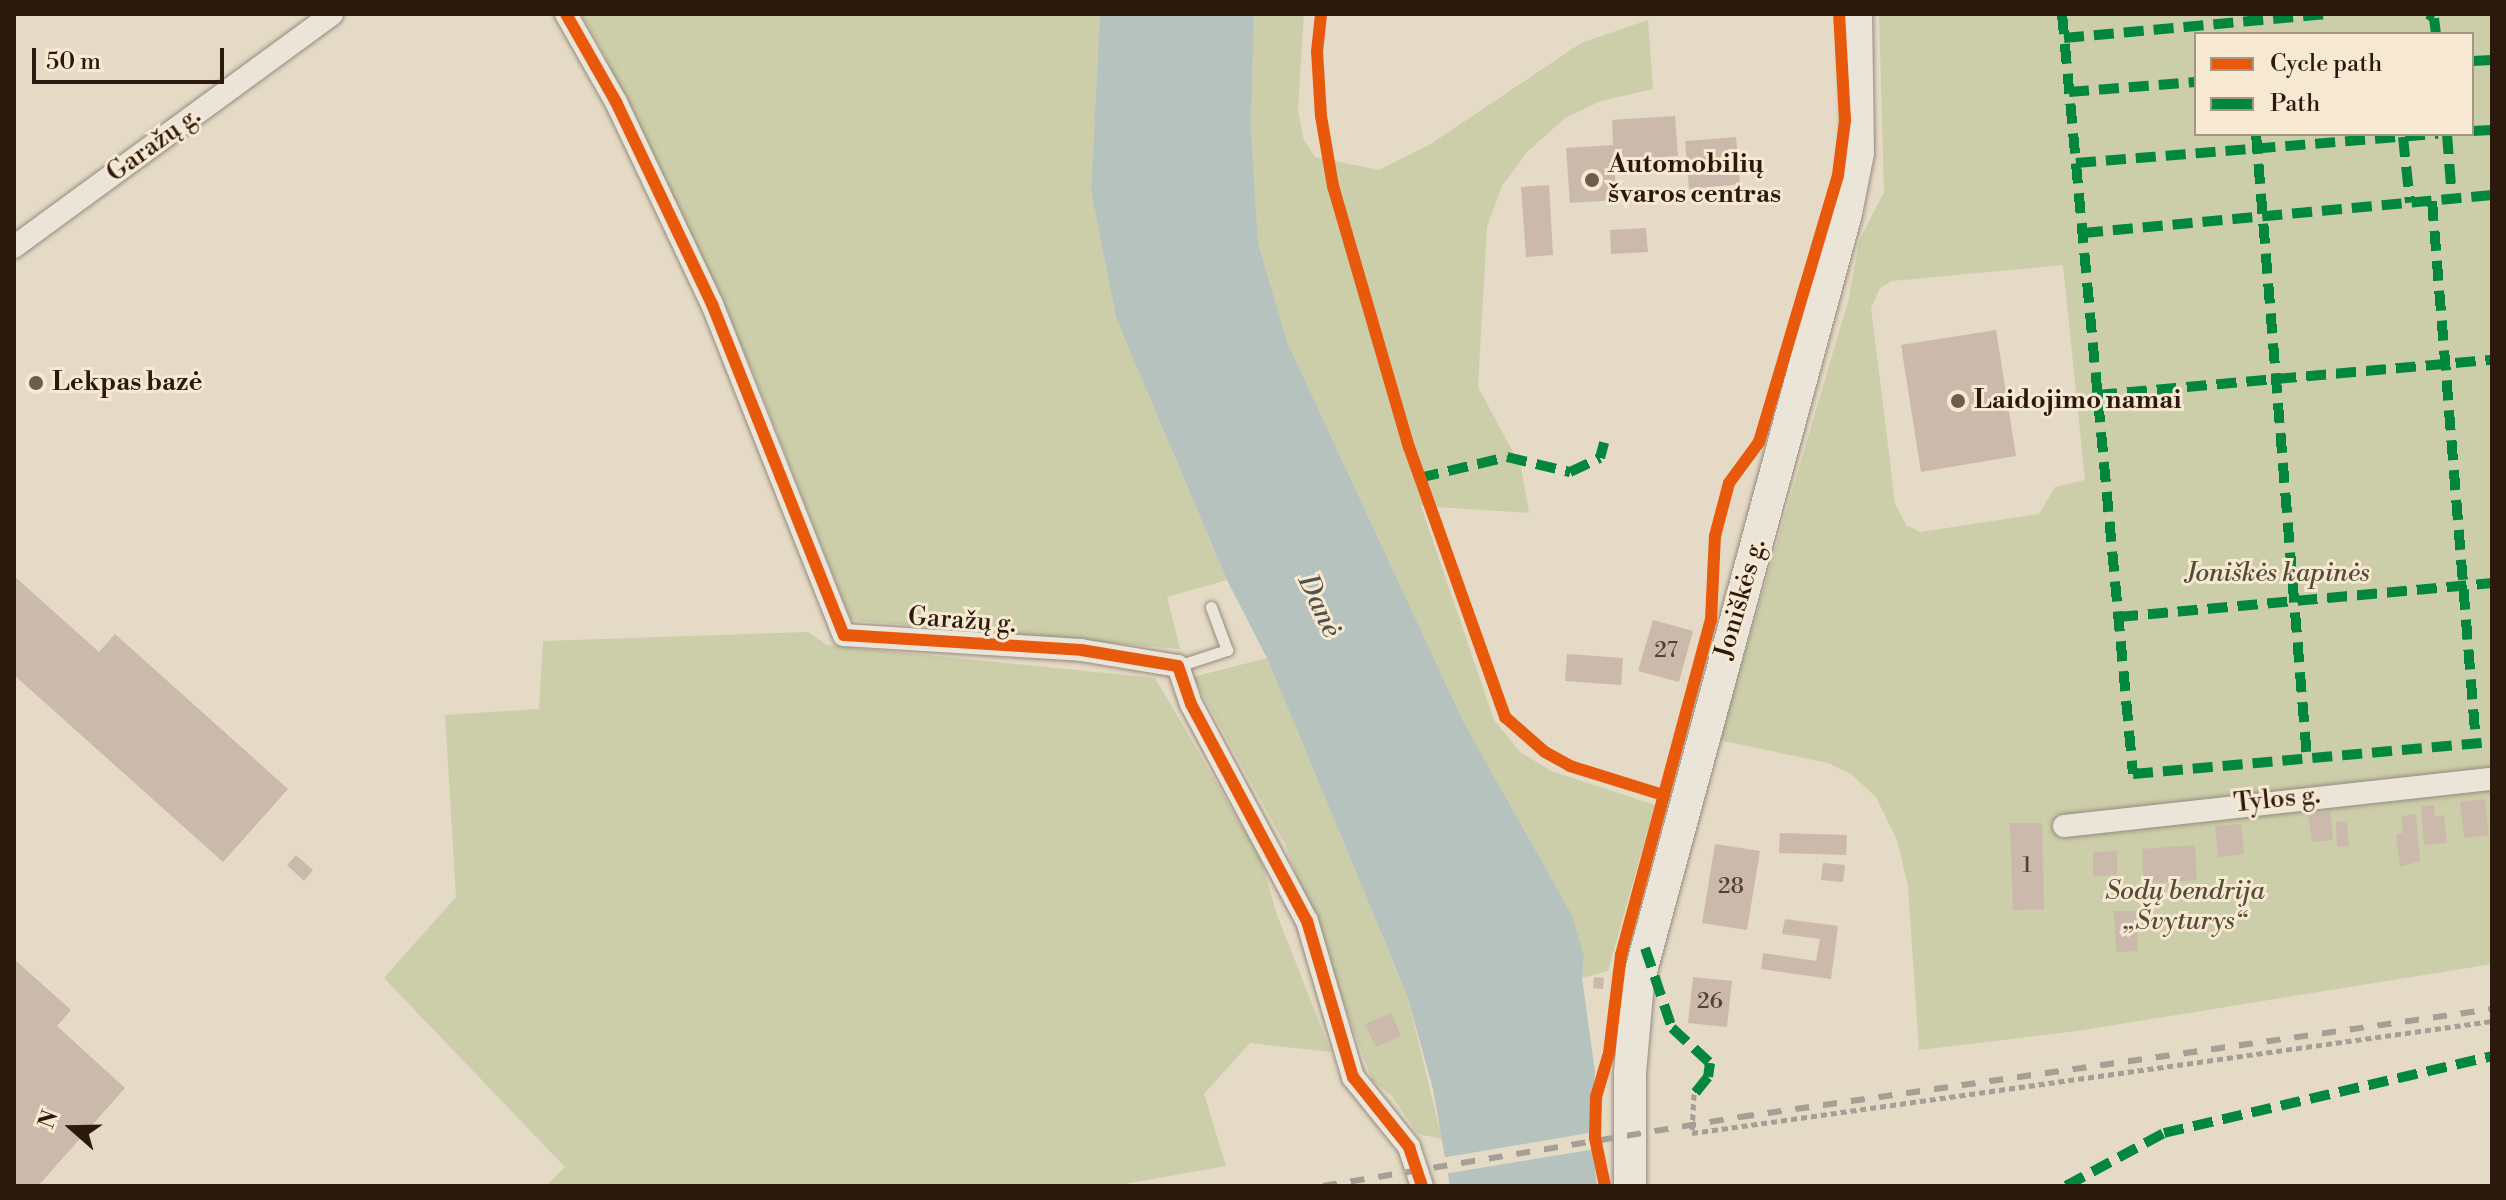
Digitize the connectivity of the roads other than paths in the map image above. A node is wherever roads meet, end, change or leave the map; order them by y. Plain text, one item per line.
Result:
1 (332, 14) edge
2 (566, 14) edge
3 (1856, 14) edge
4 (14, 247) edge
5 (1211, 607) dead end
6 (1178, 666) junction
7 (2492, 779) edge
8 (2064, 826) dead end
9 (1422, 1186) edge
10 (1630, 1186) edge

1 - 4 street, Garažų g.
2 - 6 street, Garažų g.
3 - 10 main road, Joniškės g.
5 - 6 lane
6 - 9 street
7 - 8 street, Tylos g.

